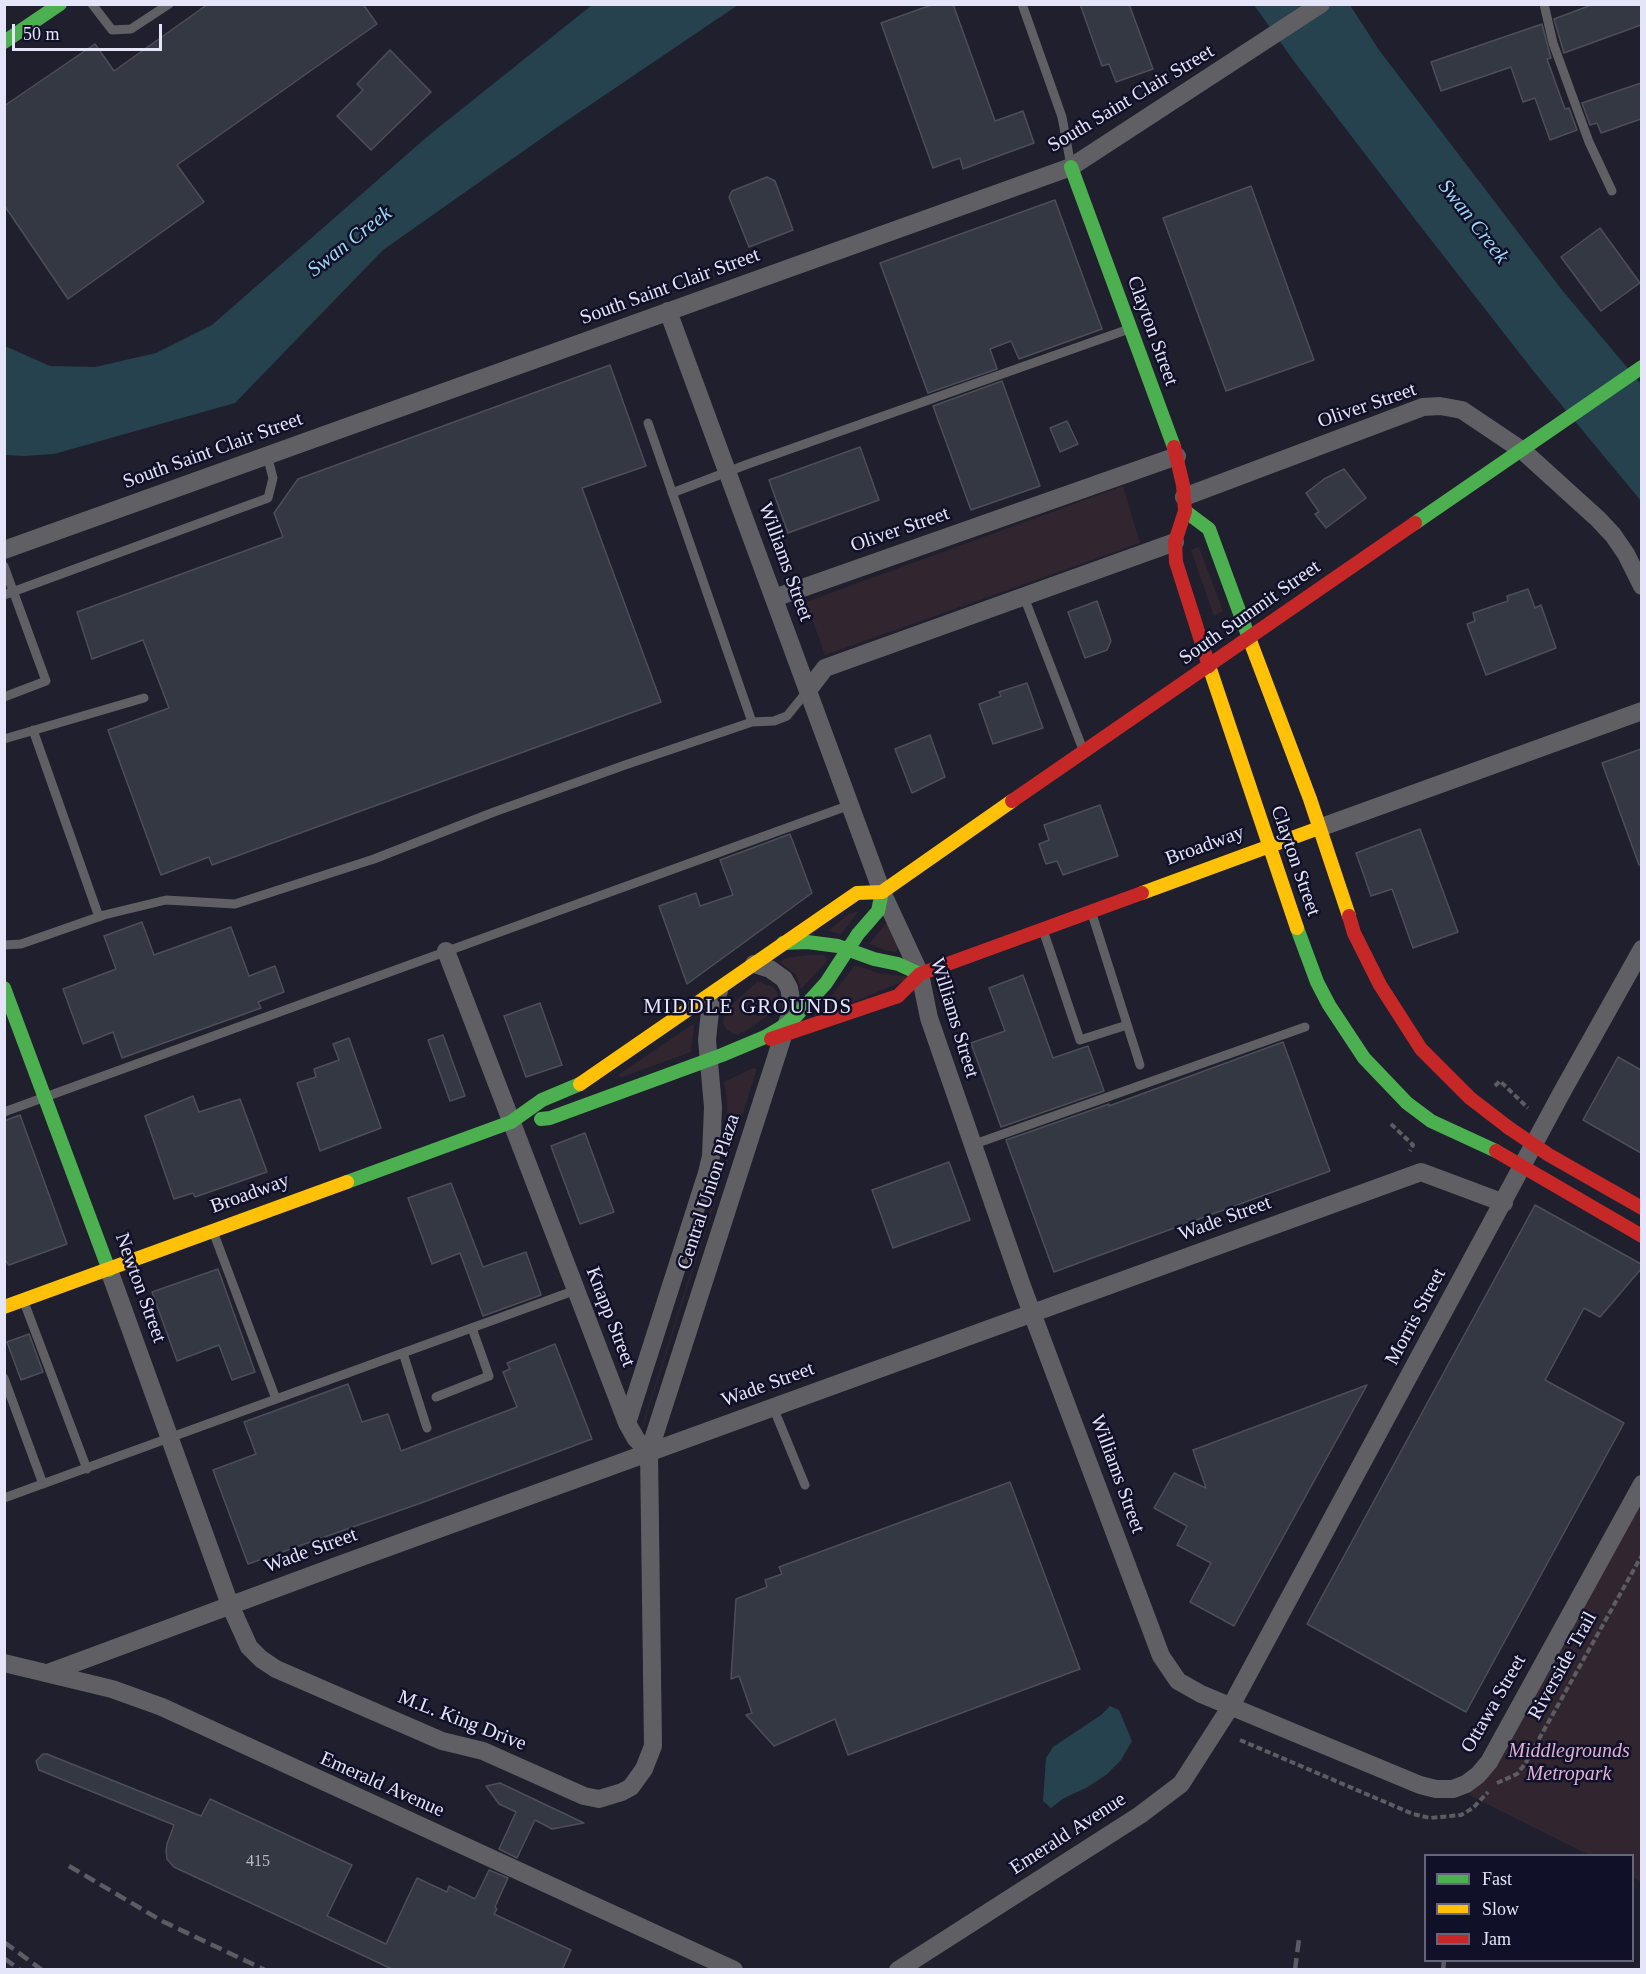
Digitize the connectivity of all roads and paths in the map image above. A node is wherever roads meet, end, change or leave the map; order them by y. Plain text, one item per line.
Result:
1 (60, 4) edge
2 (92, 4) edge
3 (169, 4) edge
4 (1022, 4) edge
5 (1321, 4) edge
6 (1544, 4) edge
7 (4, 42) edge
8 (1071, 166) junction
9 (1612, 191) dead end
10 (668, 311) junction
11 (1131, 328) junction
12 (1641, 367) edge
13 (648, 423) dead end
14 (1523, 450) junction
15 (267, 455) junction
16 (1178, 456) junction
17 (727, 471) junction
18 (672, 493) junction
19 (1184, 504) junction
20 (1175, 542) junction
21 (4, 550) edge
22 (4, 566) edge
23 (1641, 586) edge
24 (9, 593) edge
25 (1023, 597) junction
26 (774, 598) junction
27 (1249, 638) junction
28 (1209, 666) junction
29 (809, 689) junction
30 (4, 697) edge
31 (144, 698) dead end
32 (1641, 711) edge
33 (752, 722) junction
34 (33, 730) junction
35 (4, 739) edge
36 (1084, 752) junction
37 (850, 805) junction
38 (1319, 828) junction
39 (1268, 847) junction
40 (882, 892) junction
41 (1091, 912) junction
42 (99, 917) junction
43 (1043, 929) junction
44 (783, 943) junction
45 (4, 945) edge
46 (1641, 949) edge
47 (849, 950) junction
48 (446, 951) junction
49 (754, 964) junction
50 (920, 974) junction
51 (720, 987) junction
52 (4, 988) edge
53 (1127, 1025) junction
54 (1305, 1027) dead end
55 (786, 1029) junction
56 (715, 1058) junction
57 (1140, 1065) dead end
58 (1494, 1087) dead end
59 (45, 1097) junction
60 (1528, 1108) dead end
61 (4, 1112) edge
62 (511, 1122) junction
63 (972, 1145) junction
64 (1413, 1145) dead end
65 (1410, 1151) dead end
66 (1503, 1203) junction
67 (1641, 1208) edge
68 (213, 1231) junction
69 (1641, 1236) edge
70 (109, 1270) junction
71 (576, 1290) junction
72 (23, 1300) junction
73 (4, 1308) edge
74 (1033, 1313) junction
75 (472, 1328) junction
76 (403, 1353) junction
77 (4, 1378) edge
78 (436, 1397) dead end
79 (276, 1399) junction
80 (773, 1407) junction
81 (627, 1423) junction
82 (427, 1428) dead end
83 (170, 1438) junction
84 (650, 1452) junction
85 (87, 1469) junction
86 (44, 1484) junction
87 (1641, 1484) edge
88 (805, 1485) dead end
89 (4, 1498) edge
90 (1641, 1554) edge
91 (230, 1605) junction
92 (4, 1663) edge
93 (48, 1673) junction
94 (1231, 1706) junction
95 (1240, 1740) dead end
96 (734, 1970) edge
97 (898, 1970) edge

1 - 7 main road
2 - 3 lane
4 - 8 lane
5 - 8 street, South Saint Clair Street
6 - 9 lane
8 - 10 street, South Saint Clair Street
8 - 11 main road, Clayton Street
10 - 15 street, South Saint Clair Street
10 - 17 street, Williams Street
11 - 16 main road, Clayton Street
11 - 17 lane
12 - 14 main road, South Summit Street
13 - 18 lane
14 - 19 street, Oliver Street
14 - 23 street, Oliver Street
14 - 27 main road, South Summit Street
15 - 21 street, South Saint Clair Street
15 - 24 lane
16 - 19 main road, Clayton Street
16 - 26 street, Oliver Street
17 - 18 lane
17 - 26 street, Williams Street
18 - 33 lane
19 - 20 main road, Clayton Street
19 - 27 main road, Clayton Street
20 - 25 street
20 - 28 main road, Clayton Street
22 - 24 lane
24 - 30 lane
25 - 29 street
25 - 36 lane
26 - 29 street, Williams Street
27 - 28 main road, South Summit Street
27 - 38 main road, Clayton Street
28 - 36 main road, South Summit Street
28 - 39 main road, Clayton Street
29 - 33 lane
29 - 37 street, Williams Street
31 - 34 lane
32 - 38 street, Broadway
33 - 42 lane
34 - 35 lane
34 - 42 lane
36 - 40 main road, South Summit Street
37 - 40 street, Williams Street
37 - 48 lane
38 - 39 main road, Broadway
38 - 67 main road, Clayton Street, bridge
39 - 41 main road, Broadway
39 - 69 main road, Clayton Street, bridge
40 - 44 main road, South Summit Street
40 - 47 main road, South Summit Street
40 - 50 street, Williams Street
41 - 43 main road, Broadway
41 - 53 lane
42 - 45 lane
43 - 50 main road, Broadway
43 - 53 lane
44 - 47 main road
44 - 49 main road, Broadway
46 - 66 street, Morris Street
47 - 50 main road
47 - 55 main road, South Summit Street
48 - 59 lane
48 - 62 street, Knapp Street
49 - 51 main road, Broadway
49 - 55 street, Central Union Plaza
50 - 55 main road, Broadway
50 - 63 street, Williams Street
51 - 56 street, Central Union Plaza
51 - 62 main road, Broadway
52 - 59 main road, Newton Street
53 - 57 lane
54 - 63 lane
55 - 56 main road, South Summit Street
55 - 84 street, Central Union Plaza
56 - 62 main road, Broadway
56 - 81 street, Central Union Plaza
58 - 60 path
59 - 61 lane
59 - 70 main road, Newton Street
62 - 68 main road, Broadway
62 - 71 street, Knapp Street
63 - 74 street, Williams Street
64 - 65 path
66 - 74 street, Wade Street
66 - 94 street, Morris Street
68 - 70 main road, Broadway
68 - 79 lane
70 - 72 main road, Broadway
70 - 83 street, Newton Street
71 - 75 lane
71 - 81 street, Knapp Street
72 - 73 main road, Broadway
72 - 85 lane
74 - 80 street, Wade Street
74 - 94 street, Williams Street
75 - 76 lane
75 - 78 lane
76 - 79 lane
76 - 82 lane
77 - 86 lane
79 - 83 lane
80 - 84 street, Wade Street
80 - 88 lane
81 - 84 street, Knapp Street
83 - 85 lane
83 - 91 street, Newton Street
84 - 91 street, Wade Street
84 - 91 street, M.L. King Drive
85 - 86 lane
86 - 89 lane
87 - 94 street, Ottawa Street
90 - 95 path, Riverside Trail
91 - 93 street, Wade Street
92 - 93 street, Emerald Avenue
93 - 96 street, Emerald Avenue
94 - 97 street, Emerald Avenue

